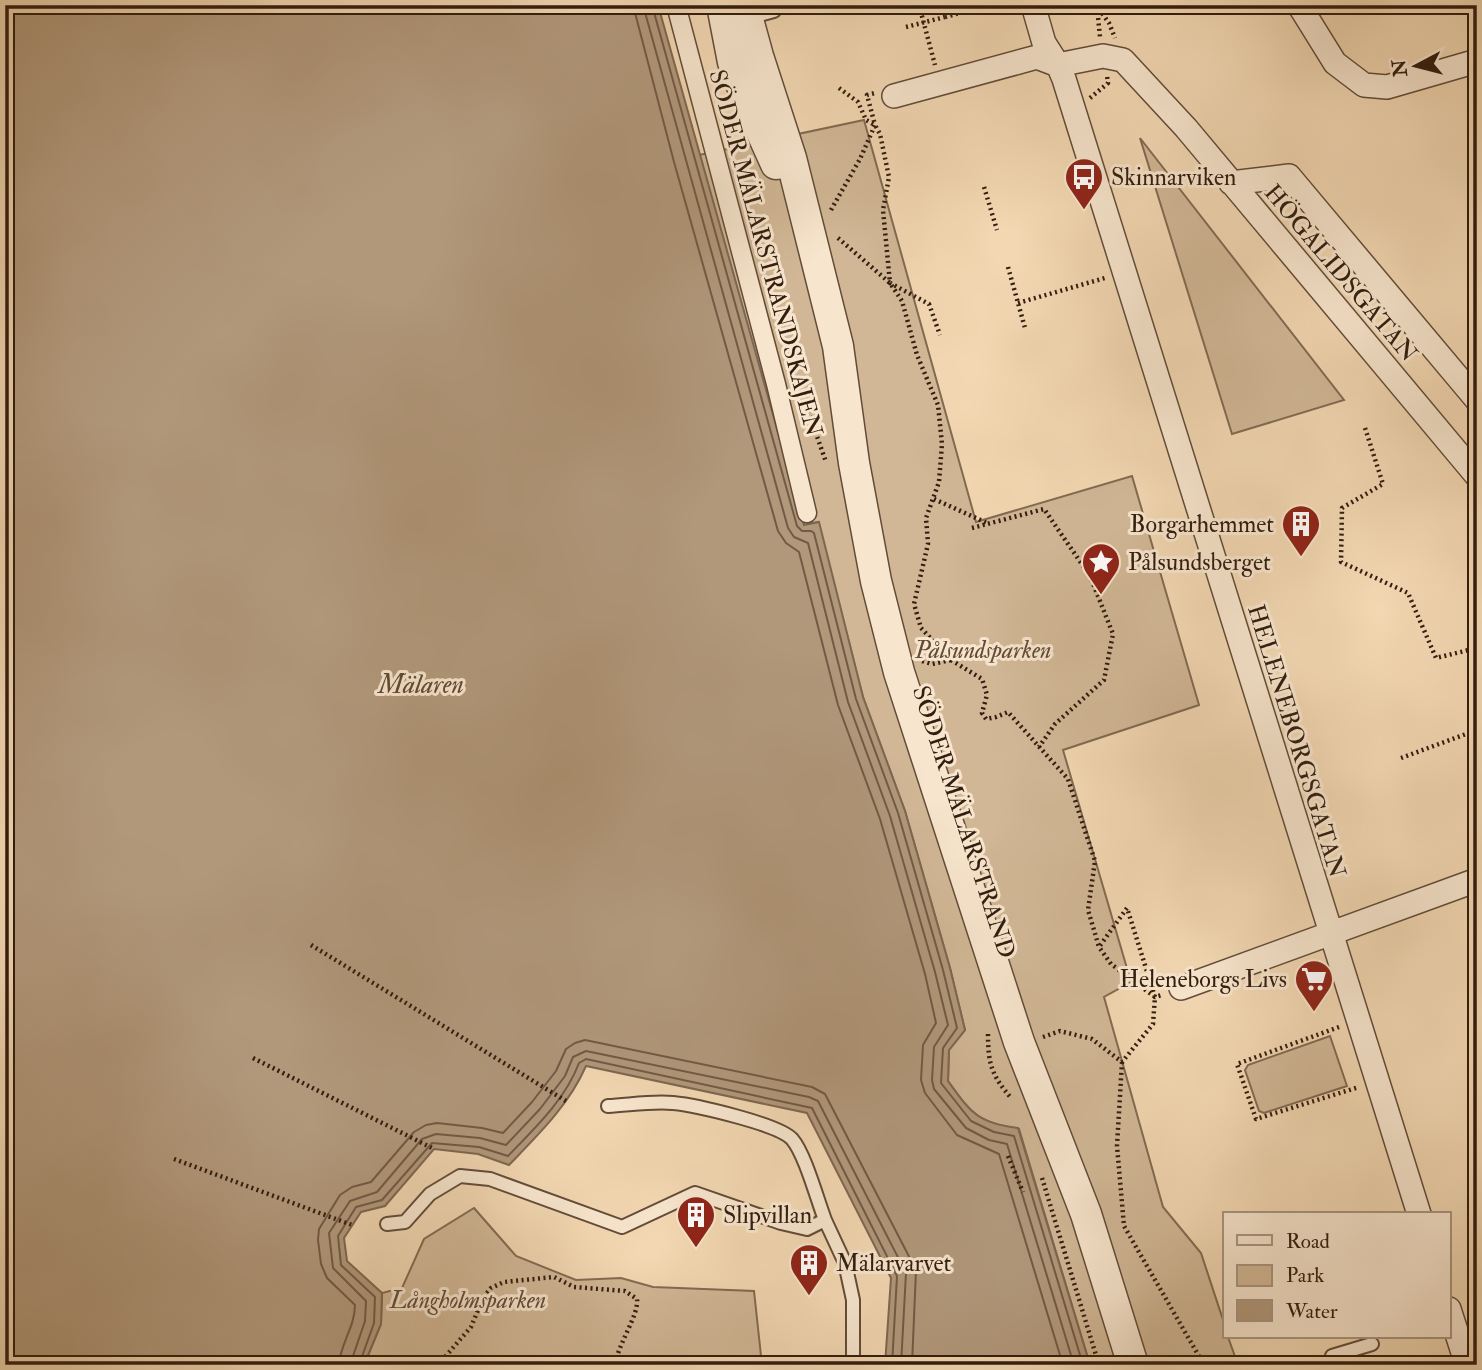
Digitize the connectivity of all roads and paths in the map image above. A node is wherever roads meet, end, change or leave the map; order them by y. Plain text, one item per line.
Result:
1 (676, 5) edge
2 (919, 5) edge
3 (988, 5) edge
4 (1033, 5) edge
5 (1096, 5) edge
6 (1299, 5) edge
7 (743, 13) edge
8 (906, 27) dead end
9 (1123, 61) junction
10 (1477, 61) edge
11 (1058, 65) junction
12 (939, 83) junction
13 (839, 88) dead end
14 (894, 96) dead end
15 (875, 125) junction
16 (1231, 183) junction
17 (984, 187) dead end
18 (842, 192) dead end
19 (997, 230) dead end
20 (821, 234) junction
21 (1008, 267) dead end
22 (1123, 273) junction
23 (890, 283) junction
24 (1018, 303) junction
25 (1026, 328) dead end
26 (940, 335) dead end
27 (776, 384) junction
28 (1477, 400) edge
29 (1365, 428) dead end
30 (830, 473) dead end
31 (1477, 476) edge
32 (934, 499) junction
33 (807, 513) dead end
34 (987, 523) junction
35 (972, 528) dead end
36 (1477, 648) edge
37 (911, 658) dead end
38 (951, 660) junction
39 (1477, 730) edge
40 (1039, 747) junction
41 (1401, 758) dead end
42 (1477, 880) edge
43 (1330, 934) junction
44 (312, 944) dead end
45 (1099, 947) junction
46 (1147, 973) dead end
47 (1181, 988) dead end
48 (1357, 1020) junction
49 (1036, 1040) dead end
50 (253, 1058) dead end
51 (1122, 1062) junction
52 (1376, 1081) junction
53 (566, 1101) dead end
54 (608, 1106) dead end
55 (434, 1149) dead end
56 (1008, 1156) dead end
57 (174, 1160) dead end
58 (1042, 1178) dead end
59 (1023, 1192) dead end
60 (1418, 1212) edge
61 (825, 1220) junction
62 (387, 1224) dead end
63 (352, 1225) dead end
64 (1450, 1316) edge
65 (1372, 1344) dead end
66 (1332, 1356) dead end
67 (438, 1365) edge
68 (615, 1365) edge
69 (853, 1365) edge
70 (1100, 1365) edge
71 (1133, 1365) edge
72 (1204, 1365) edge
73 (1467, 1365) edge

1 - 27 street, SÖDER MÄLARSTRANDSKAJEN
2 - 12 path
3 - 8 path, bridge
4 - 11 street, HELENEBORGSGATAN
5 - 9 path
6 - 10 street
7 - 20 street, SÖDER MÄLARSTRAND
9 - 11 street
9 - 16 street, HÖGALIDSGATAN
11 - 12 street
11 - 22 street, HELENEBORGSGATAN
12 - 14 street
13 - 15 path
15 - 18 path
15 - 23 path
16 - 28 street
16 - 31 street, HÖGALIDSGATAN
17 - 19 path
20 - 23 path
20 - 71 street, SÖDER MÄLARSTRAND
21 - 24 path
22 - 24 path
22 - 43 street, HELENEBORGSGATAN
23 - 26 path
23 - 32 path
24 - 25 path
27 - 30 path
27 - 33 street, SÖDER MÄLARSTRANDSKAJEN
29 - 36 path
32 - 34 path
32 - 38 path
34 - 35 path
34 - 40 path
37 - 38 path
38 - 40 path
39 - 41 path
40 - 45 path
42 - 43 street
43 - 47 street
43 - 48 street, HELENEBORGSGATAN
44 - 53 path
45 - 46 path
45 - 51 path
48 - 52 street, HELENEBORGSGATAN
48 - 52 path
49 - 51 path
50 - 55 path
51 - 72 path
52 - 60 street, HELENEBORGSGATAN
54 - 61 lane
56 - 59 path
57 - 63 path
58 - 70 path
61 - 62 lane
61 - 69 lane
64 - 73 street
65 - 66 lane
67 - 68 path

